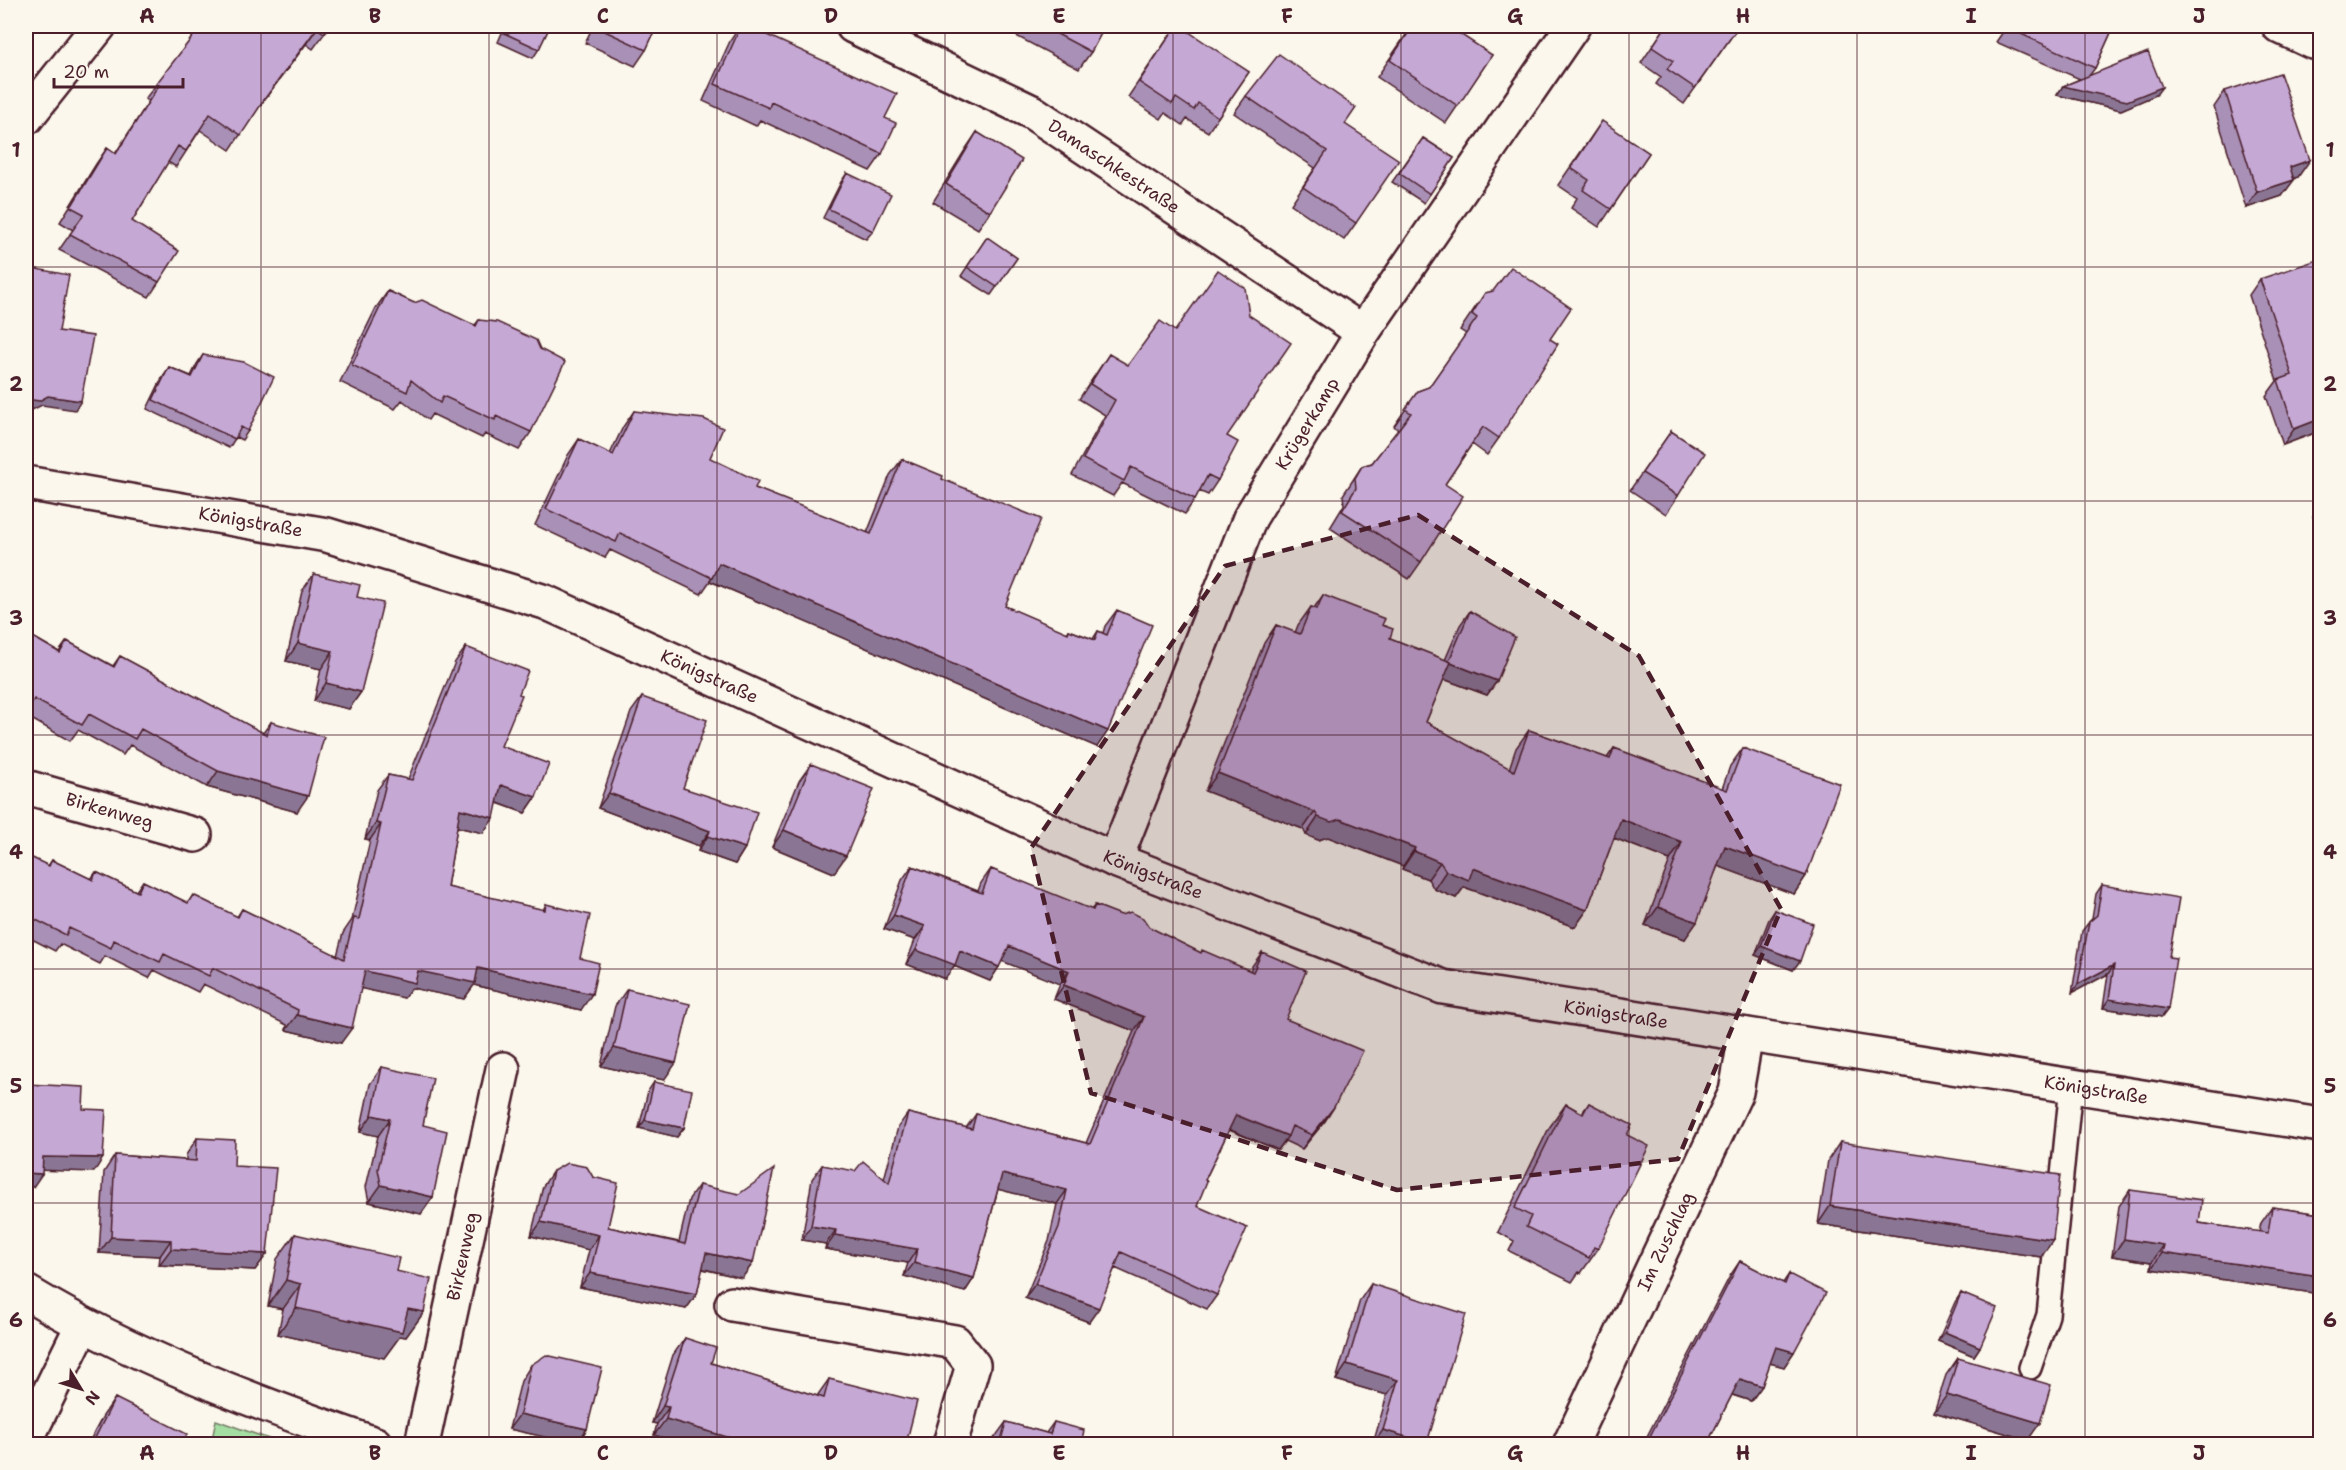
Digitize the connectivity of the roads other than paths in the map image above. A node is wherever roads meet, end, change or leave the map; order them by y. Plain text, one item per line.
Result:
1 (99, 26) edge
2 (853, 26) edge
3 (1573, 26) edge
4 (2279, 26) edge
5 (2316, 43) edge
6 (26, 118) edge
7 (1363, 332) junction
8 (26, 483) edge
9 (26, 787) edge
10 (195, 835) dead end
11 (1115, 860) junction
12 (1746, 1035) junction
13 (503, 1070) dead end
14 (2071, 1086) junction
15 (2320, 1125) edge
16 (26, 1292) edge
17 (732, 1304) dead end
18 (82, 1326) junction
19 (2030, 1368) dead end
20 (26, 1440) edge
21 (375, 1444) edge
22 (422, 1444) edge
23 (950, 1444) edge
24 (1570, 1444) edge

1 - 6 street
2 - 7 street, Damaschkestraße
3 - 7 street, Krügerkamp
4 - 5 street
7 - 11 street, Krügerkamp
8 - 11 street, Königstraße
9 - 10 street, Birkenweg
11 - 12 street, Königstraße
12 - 14 street, Königstraße
12 - 24 street, Im Zuschlag
13 - 22 street, Birkenweg
14 - 15 street, Königstraße
14 - 19 lane
16 - 18 street
17 - 23 street
18 - 20 street
18 - 21 street

